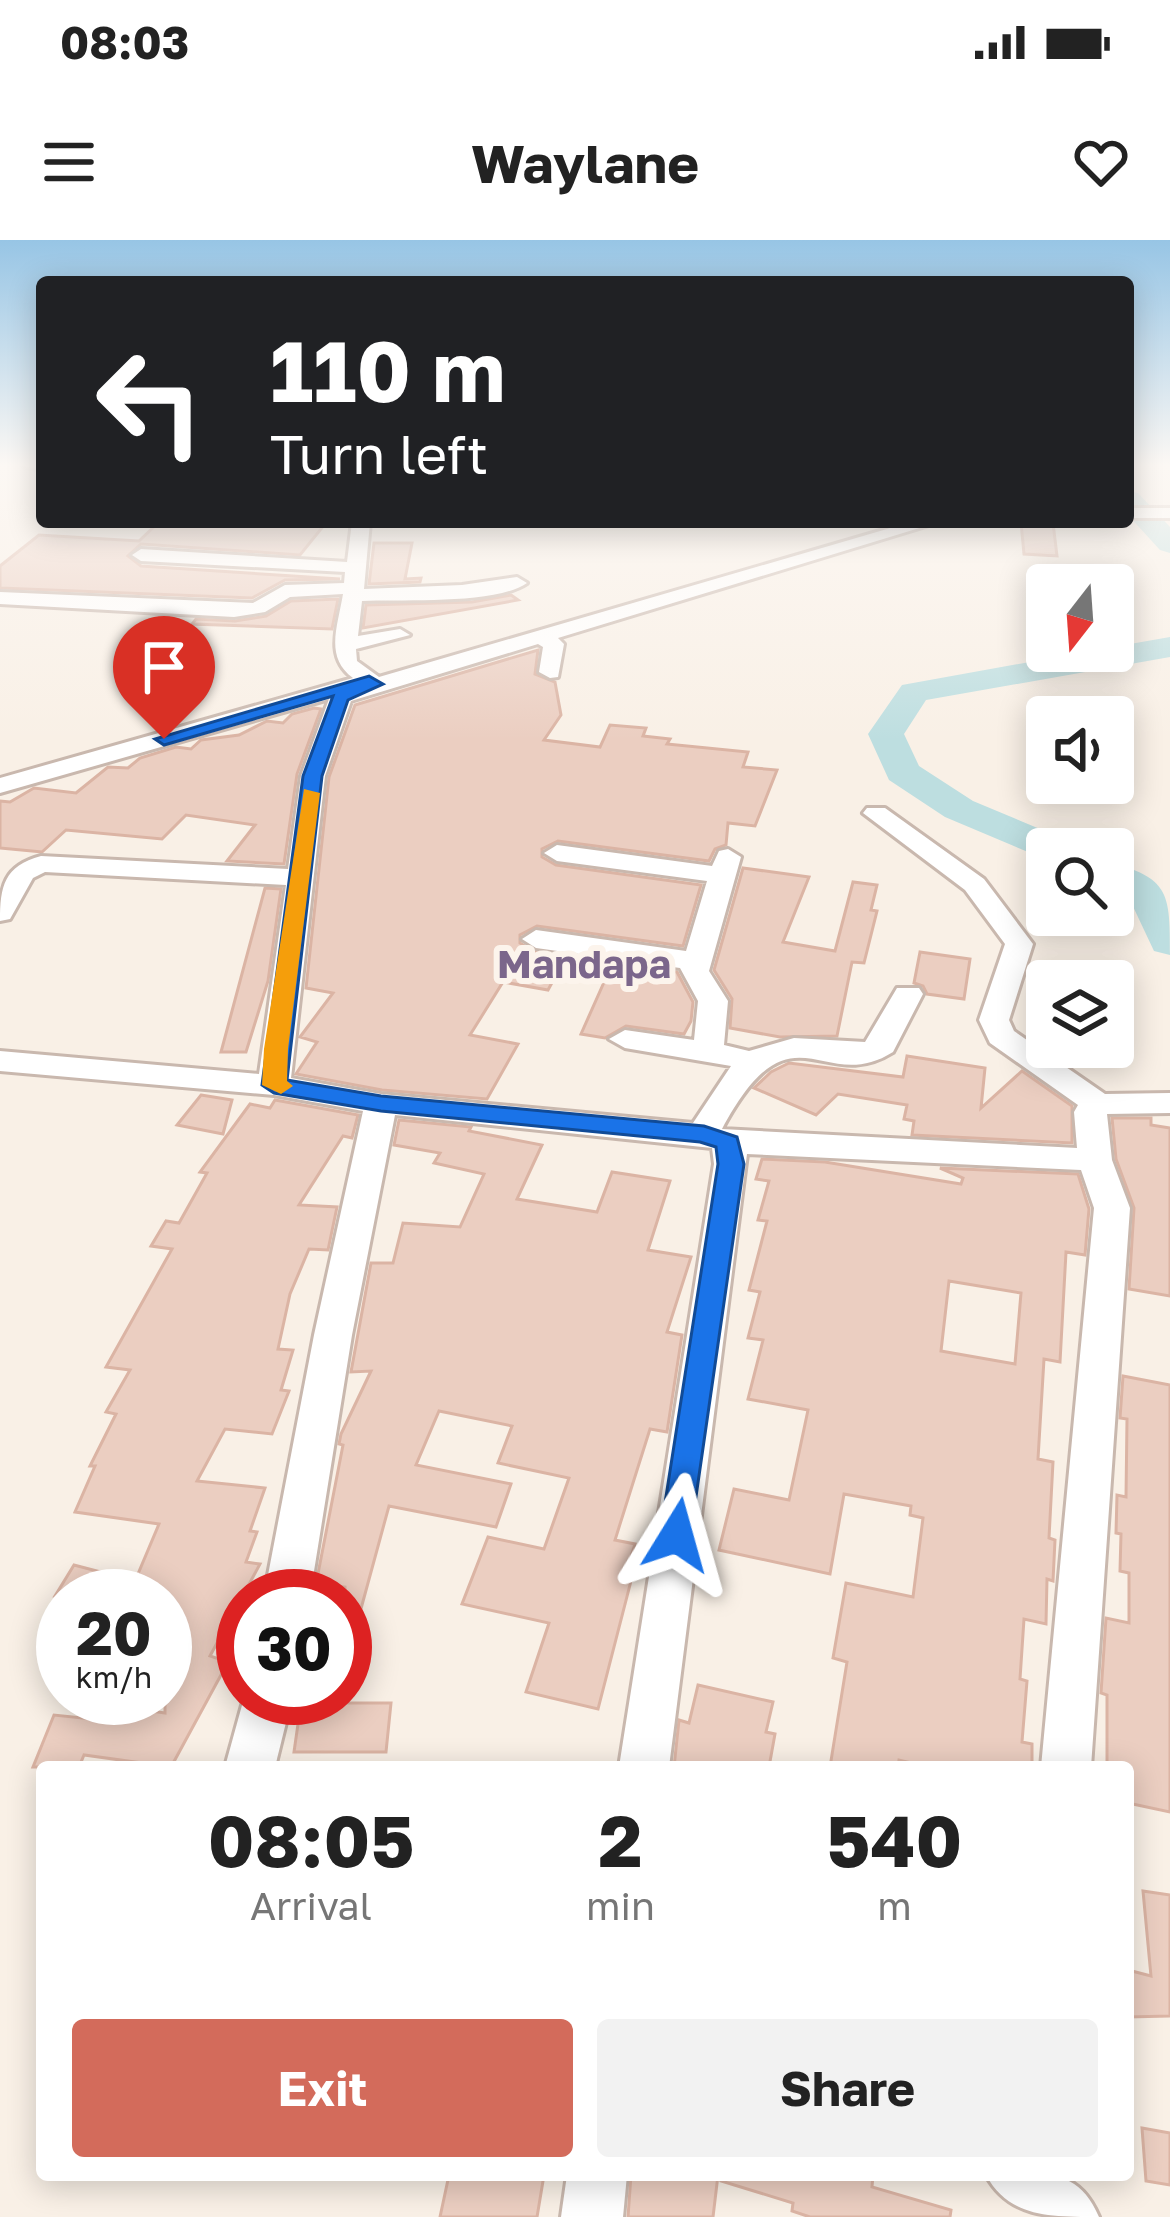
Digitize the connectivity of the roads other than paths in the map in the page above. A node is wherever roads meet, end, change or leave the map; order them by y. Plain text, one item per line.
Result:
1 (143, 555) edge
2 (358, 555) edge
3 (817, 555) edge
4 (136, 583) dead end
5 (518, 583) dead end
6 (356, 584) junction
7 (0, 598) edge
8 (115, 604) junction
9 (258, 608) junction
10 (285, 614) dead end
11 (400, 634) dead end
12 (541, 637) junction
13 (360, 671) junction
14 (550, 672) dead end
15 (0, 786) edge
16 (876, 813) dead end
17 (557, 853) dead end
18 (302, 878) junction
19 (0, 913) edge
20 (536, 939) dead end
21 (695, 961) junction
22 (908, 994) dead end
23 (626, 1039) dead end
24 (707, 1051) junction
25 (0, 1061) edge
26 (755, 1061) junction
27 (274, 1085) junction
28 (1170, 1103) edge
29 (381, 1104) junction
30 (1098, 1104) junction
31 (716, 1138) junction
32 (1095, 1160) junction
33 (292, 1569) edge
34 (261, 1725) edge
35 (252, 1761) edge
36 (645, 1761) edge
37 (1066, 1761) edge
38 (596, 2181) edge
39 (1023, 2181) edge
40 (592, 2217) edge
41 (1068, 2217) edge

1 - 6 street
2 - 6 street
3 - 12 street
4 - 8 street
5 - 6 street
6 - 9 street
6 - 13 street
7 - 8 street
8 - 9 street
9 - 10 street
11 - 13 street
12 - 13 street
12 - 14 street
13 - 15 street
13 - 18 street
16 - 30 street
17 - 21 street
18 - 19 street
18 - 27 street
20 - 21 street
21 - 24 street
22 - 26 street
23 - 24 street
24 - 26 street
25 - 27 street
26 - 31 street
27 - 29 street
28 - 30 street
29 - 31 street
29 - 33 street
30 - 32 street
31 - 32 street
31 - 36 street
32 - 37 street
34 - 35 street
38 - 40 street
39 - 41 street

